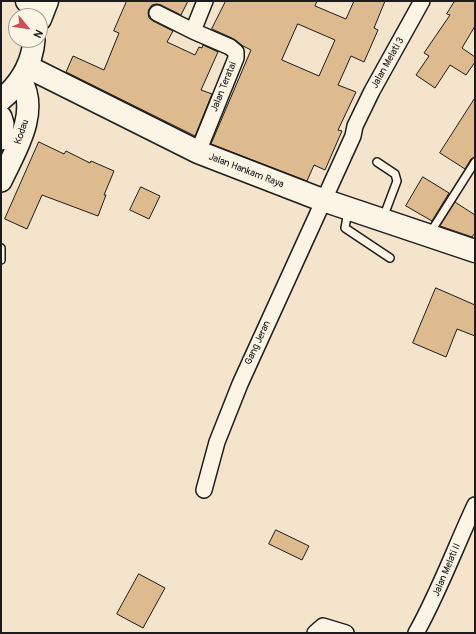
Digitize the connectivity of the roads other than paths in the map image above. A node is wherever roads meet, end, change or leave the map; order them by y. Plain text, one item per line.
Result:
1 (205, 1) edge
2 (422, 1) edge
3 (157, 13) dead end
4 (192, 31) junction
5 (33, 48) edge
6 (24, 73) junction
7 (1, 100) edge
8 (1, 117) edge
9 (1, 139) edge
10 (198, 152) junction
11 (378, 162) dead end
12 (475, 162) edge
13 (1, 181) edge
14 (320, 199) junction
15 (349, 209) junction
16 (382, 219) junction
17 (429, 235) junction
18 (1, 248) edge
19 (475, 251) edge
20 (390, 258) dead end
21 (1, 260) edge
22 (204, 490) dead end
23 (475, 505) edge
24 (315, 633) edge
25 (346, 633) edge
26 (416, 633) edge

1 - 4 street
2 - 14 street, Jalan Melati 3
3 - 4 street
4 - 10 street, Jalan Teratai
5 - 6 main road
6 - 7 main road
6 - 10 main road, Jalan Hankam Raya
6 - 13 main road, Kodau
8 - 9 main road, Kodau
10 - 14 main road, Jalan Hankam Raya
11 - 16 lane
12 - 17 lane
14 - 15 main road, Jalan Hankam Raya
14 - 22 street, Gang Jeran
15 - 16 main road, Jalan Hankam Raya
15 - 20 lane
16 - 17 main road, Jalan Hankam Raya
17 - 19 main road, Jalan Hankam Raya
18 - 21 lane
23 - 26 street, Jalan Melati II
24 - 25 street

